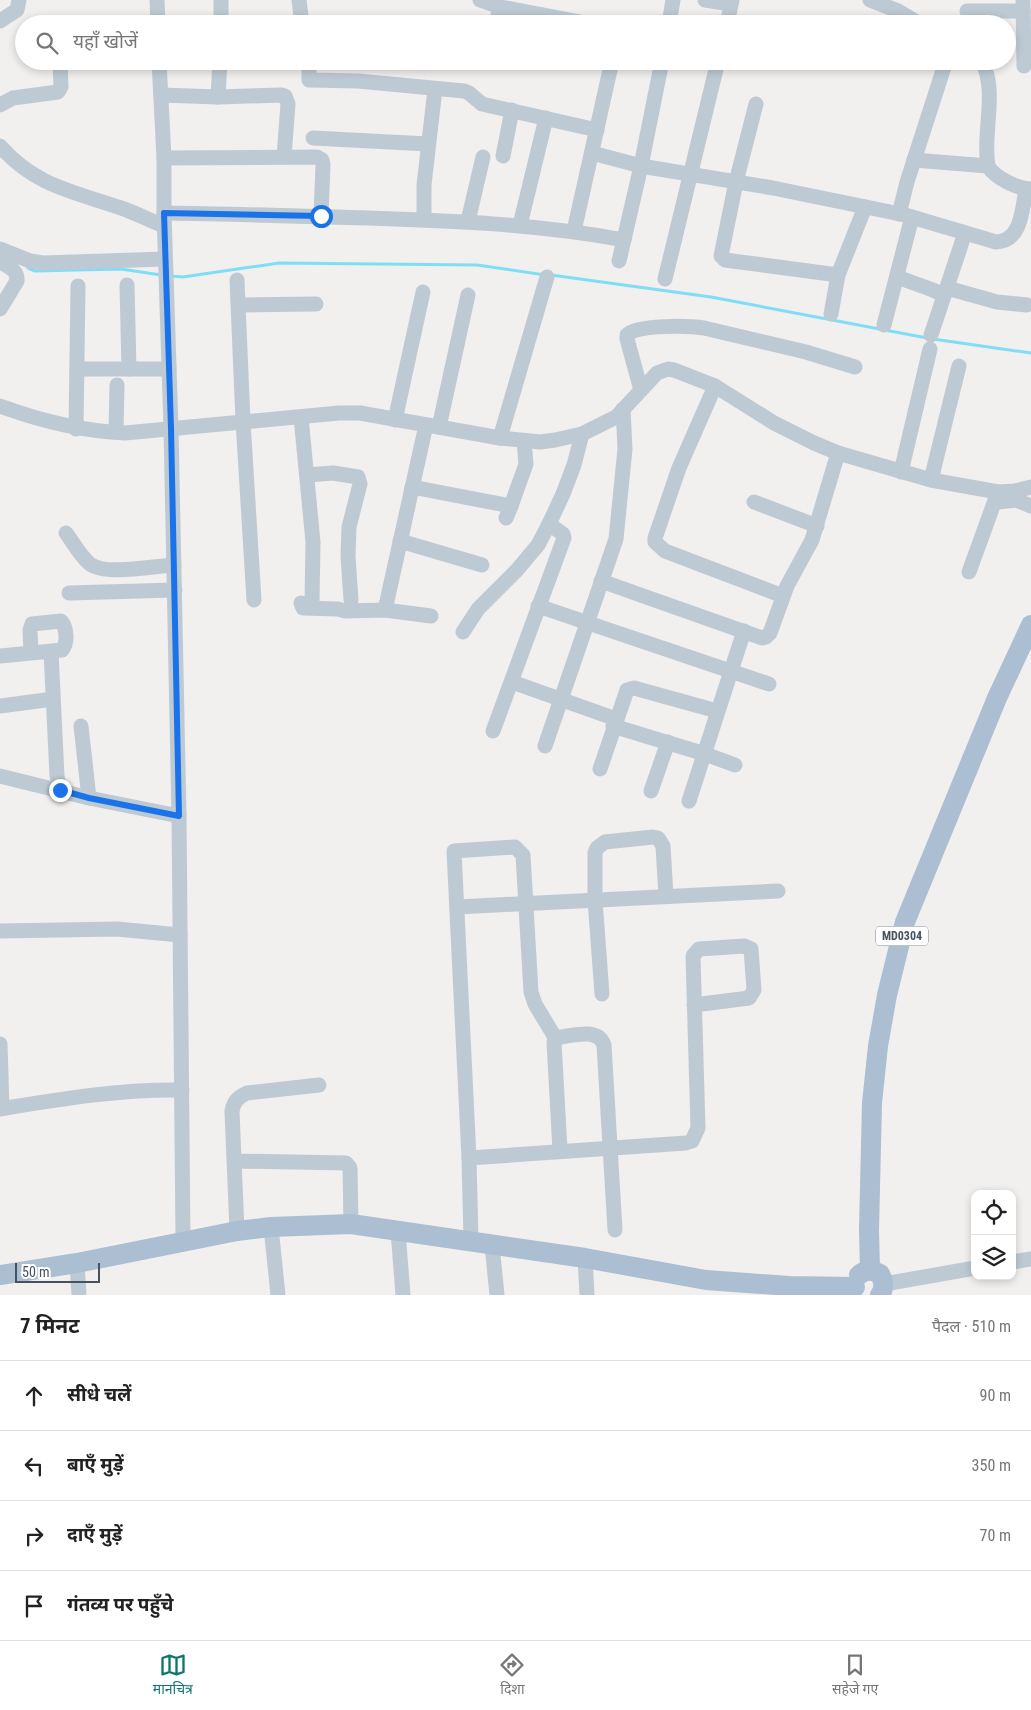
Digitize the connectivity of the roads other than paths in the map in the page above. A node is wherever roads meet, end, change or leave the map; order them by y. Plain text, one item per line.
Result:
1 (19, 0) edge
2 (157, 0) edge
3 (221, 0) edge
4 (300, 0) edge
5 (480, 0) edge
6 (673, 0) edge
7 (705, 0) edge
8 (870, 0) edge
9 (732, 2) edge
10 (1023, 6) edge
11 (500, 7) junction
12 (967, 12) dead end
13 (158, 15) edge
14 (221, 15) edge
15 (301, 15) edge
16 (498, 15) edge
17 (543, 15) edge
18 (670, 15) edge
19 (729, 15) edge
20 (905, 15) edge
21 (0, 20) edge
22 (1024, 66) dead end
23 (60, 70) edge
24 (160, 70) edge
25 (220, 70) edge
26 (309, 70) edge
27 (610, 70) edge
28 (660, 70) edge
29 (716, 70) edge
30 (943, 70) edge
31 (986, 70) edge
32 (435, 89) junction
33 (161, 95) junction
34 (218, 97) junction
35 (756, 104) dead end
36 (0, 105) edge
37 (512, 110) junction
38 (546, 118) junction
39 (597, 130) junction
40 (313, 138) dead end
41 (428, 144) junction
42 (0, 146) edge
43 (592, 153) junction
44 (483, 156) dead end
45 (503, 156) dead end
46 (284, 157) junction
47 (164, 158) junction
48 (914, 160) junction
49 (641, 166) junction
50 (988, 166) junction
51 (691, 174) junction
52 (736, 182) junction
53 (1029, 189) edge
54 (865, 207) junction
55 (321, 216) junction
56 (906, 216) junction
57 (164, 219) junction
58 (424, 219) junction
59 (468, 221) junction
60 (520, 225) junction
61 (574, 231) junction
62 (965, 233) junction
63 (624, 240) junction
64 (0, 249) edge
65 (619, 261) dead end
66 (0, 262) edge
67 (166, 271) junction
68 (838, 276) junction
69 (897, 276) junction
70 (547, 277) dead end
71 (665, 279) dead end
72 (237, 280) dead end
73 (127, 285) dead end
74 (78, 286) dead end
75 (946, 288) junction
76 (423, 292) dead end
77 (468, 296) dead end
78 (316, 304) dead end
79 (1027, 304) dead end
80 (238, 305) junction
81 (0, 309) edge
82 (831, 314) dead end
83 (884, 325) dead end
84 (959, 366) dead end
85 (855, 367) dead end
86 (77, 369) junction
87 (129, 369) junction
88 (169, 369) junction
89 (117, 385) dead end
90 (715, 386) junction
91 (641, 390) junction
92 (0, 406) edge
93 (623, 409) junction
94 (301, 417) junction
95 (395, 420) junction
96 (243, 421) junction
97 (432, 426) junction
98 (76, 428) junction
99 (171, 428) junction
100 (116, 432) junction
101 (582, 434) junction
102 (500, 438) junction
103 (524, 441) junction
104 (838, 453) junction
105 (901, 472) junction
106 (307, 475) junction
107 (931, 480) junction
108 (412, 487) junction
109 (1031, 487) edge
110 (996, 497) junction
111 (754, 502) dead end
112 (1031, 506) edge
113 (549, 524) junction
114 (817, 526) junction
115 (66, 532) dead end
116 (400, 541) junction
117 (482, 564) dead end
118 (174, 565) junction
119 (968, 572) dead end
120 (601, 581) junction
121 (175, 590) junction
122 (69, 593) dead end
123 (783, 596) junction
124 (254, 600) dead end
125 (351, 600) dead end
126 (538, 606) junction
127 (385, 610) junction
128 (432, 616) dead end
129 (587, 623) junction
130 (1031, 625) edge
131 (744, 630) junction
132 (463, 632) dead end
133 (51, 652) junction
134 (31, 653) junction
135 (0, 656) edge
136 (731, 671) junction
137 (512, 682) junction
138 (769, 684) dead end
139 (53, 699) junction
140 (561, 699) junction
141 (0, 706) edge
142 (717, 711) junction
143 (615, 723) junction
144 (81, 726) dead end
145 (493, 731) dead end
146 (668, 742) junction
147 (545, 746) dead end
148 (705, 754) junction
149 (735, 765) dead end
150 (600, 769) dead end
151 (0, 776) edge
152 (60, 790) junction
153 (651, 791) dead end
154 (89, 798) junction
155 (689, 801) dead end
156 (179, 816) junction
157 (778, 891) dead end
158 (666, 896) junction
159 (595, 900) junction
160 (525, 903) junction
161 (457, 907) junction
162 (0, 931) edge
163 (180, 936) junction
164 (602, 994) dead end
165 (694, 1005) junction
166 (556, 1039) junction
167 (0, 1044) edge
168 (319, 1086) dead end
169 (182, 1090) junction
170 (1, 1109) edge
171 (611, 1147) junction
172 (560, 1150) junction
173 (469, 1158) junction
174 (234, 1161) junction
175 (351, 1224) junction
176 (271, 1227) junction
177 (615, 1230) dead end
178 (237, 1231) junction
179 (398, 1231) junction
180 (471, 1240) junction
181 (183, 1241) junction
182 (492, 1245) junction
183 (584, 1258) junction
184 (1031, 1259) edge
185 (1016, 1261) edge
186 (77, 1263) junction
187 (971, 1269) edge
188 (0, 1275) edge
189 (878, 1283) edge
190 (765, 1290) edge
191 (856, 1291) edge
192 (79, 1295) edge
193 (278, 1295) edge
194 (403, 1295) edge
195 (497, 1295) edge
196 (587, 1295) edge

1 - 21 street
2 - 13 street
3 - 14 street
4 - 15 street
5 - 11 street
6 - 18 street
7 - 9 street
8 - 20 street
9 - 19 street
10 - 12 street
10 - 22 street
11 - 16 street
11 - 17 street
23 - 36 street
24 - 33 street
25 - 34 street
26 - 32 street
27 - 39 street
28 - 49 street
29 - 51 street
30 - 48 street
31 - 50 street
32 - 37 street
32 - 41 street
33 - 34 street
33 - 47 street
34 - 46 street
35 - 52 street
37 - 38 street
37 - 45 street
38 - 39 street
38 - 60 street
39 - 43 street
40 - 41 street
41 - 58 street
42 - 57 street
43 - 49 street
43 - 61 street
44 - 59 street
46 - 47 street
46 - 55 street
47 - 57 street
48 - 50 street
48 - 56 street
49 - 51 street
49 - 63 street
50 - 53 street
51 - 52 street
51 - 71 street
52 - 54 street
52 - 68 street
53 - 62 street
54 - 56 street
54 - 68 street
55 - 57 street
55 - 58 street
56 - 62 street
56 - 69 street
57 - 67 street
58 - 59 street
59 - 60 street
60 - 61 street
61 - 63 street
62 - 75 street
63 - 65 street
64 - 67 street
66 - 81 street
67 - 88 street
68 - 82 street
69 - 75 street
69 - 83 street
70 - 102 street
72 - 80 street
73 - 87 street
74 - 86 street
75 - 79 street
75 - 105 street
76 - 95 street
77 - 97 street
78 - 80 street
80 - 96 street
84 - 107 street
85 - 91 street
86 - 87 street
86 - 98 street
87 - 88 street
88 - 99 street
89 - 100 street
90 - 91 street
90 - 104 street
90 - 123 street
91 - 93 street
92 - 98 street
93 - 101 street
93 - 120 street
94 - 95 street
94 - 96 street
94 - 106 street
95 - 97 street
96 - 99 street
96 - 124 street
97 - 102 street
97 - 108 street
98 - 100 street
99 - 100 street
99 - 118 street
101 - 103 street
101 - 113 street
102 - 103 street
103 - 108 street
104 - 105 street
104 - 114 street
105 - 107 street
106 - 125 street
106 - 127 street
107 - 110 street
108 - 116 street
109 - 110 street
110 - 112 street
110 - 119 street
111 - 114 street
113 - 126 street
113 - 132 street
114 - 123 street
115 - 118 street
116 - 117 street
116 - 127 street
118 - 121 street
120 - 129 street
120 - 131 street
121 - 122 street
121 - 156 street
123 - 131 street
126 - 129 street
126 - 137 street
127 - 128 street
129 - 136 street
129 - 140 street
130 - 189 main road, MD0304
131 - 136 street
133 - 134 street
133 - 134 street
133 - 139 street
134 - 135 street
136 - 138 street
136 - 142 street
137 - 140 street
137 - 145 street
139 - 141 street
139 - 152 street
140 - 143 street
140 - 147 street
142 - 143 street
142 - 148 street
143 - 146 street
143 - 150 street
144 - 154 street
146 - 148 street
146 - 153 street
148 - 149 street
148 - 155 street
151 - 152 street
152 - 154 street
154 - 156 street
156 - 163 street
157 - 158 street
158 - 159 street
158 - 159 street
159 - 160 street
159 - 164 street
160 - 161 street
160 - 161 street
160 - 166 street
161 - 173 street
162 - 163 street
163 - 169 street
165 - 165 street
165 - 171 street
166 - 171 street
166 - 172 street
167 - 170 street
168 - 174 street
169 - 170 street
169 - 181 street
171 - 172 street
171 - 177 street
172 - 173 street
173 - 180 street
174 - 175 street
174 - 178 street
175 - 176 main road
175 - 179 main road
176 - 178 main road
176 - 193 street
178 - 181 main road
179 - 180 main road
179 - 194 street
180 - 182 main road
181 - 186 main road
182 - 183 main road
182 - 195 street
183 - 190 main road
183 - 196 street
184 - 185 street
186 - 188 main road
186 - 192 street
187 - 189 street
189 - 191 main road
190 - 191 main road

